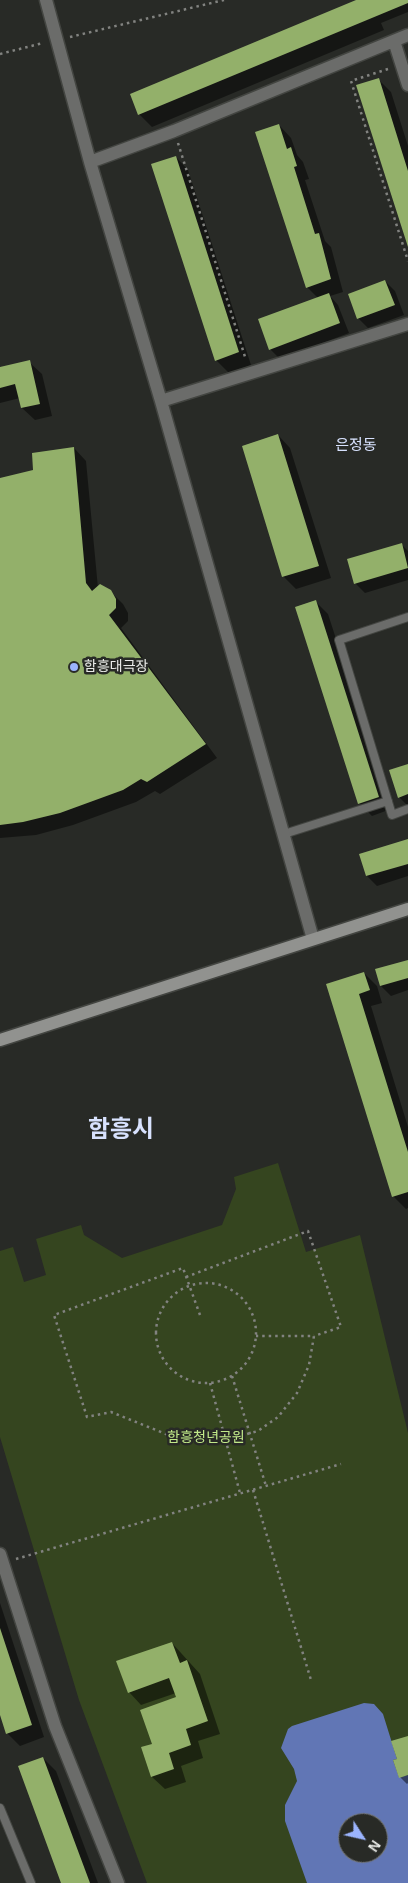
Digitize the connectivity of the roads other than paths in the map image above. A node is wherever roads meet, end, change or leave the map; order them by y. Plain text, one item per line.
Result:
1 (46, 0) edge
2 (408, 35) edge
3 (394, 41) junction
4 (408, 85) edge
5 (90, 162) junction
6 (408, 324) edge
7 (161, 402) junction
8 (408, 617) edge
9 (388, 801) junction
10 (408, 809) edge
11 (284, 834) junction
12 (408, 909) edge
13 (313, 939) junction
14 (0, 1040) edge
15 (1, 1558) edge
16 (0, 1808) edge
17 (31, 1883) edge
18 (118, 1883) edge

1 - 5 street
2 - 3 street
3 - 4 street
3 - 5 street
5 - 7 street
6 - 7 street
7 - 11 street
8 - 9 lane
9 - 10 lane
9 - 11 lane
11 - 13 street
12 - 13 street
13 - 14 street
15 - 18 street
16 - 17 lane

